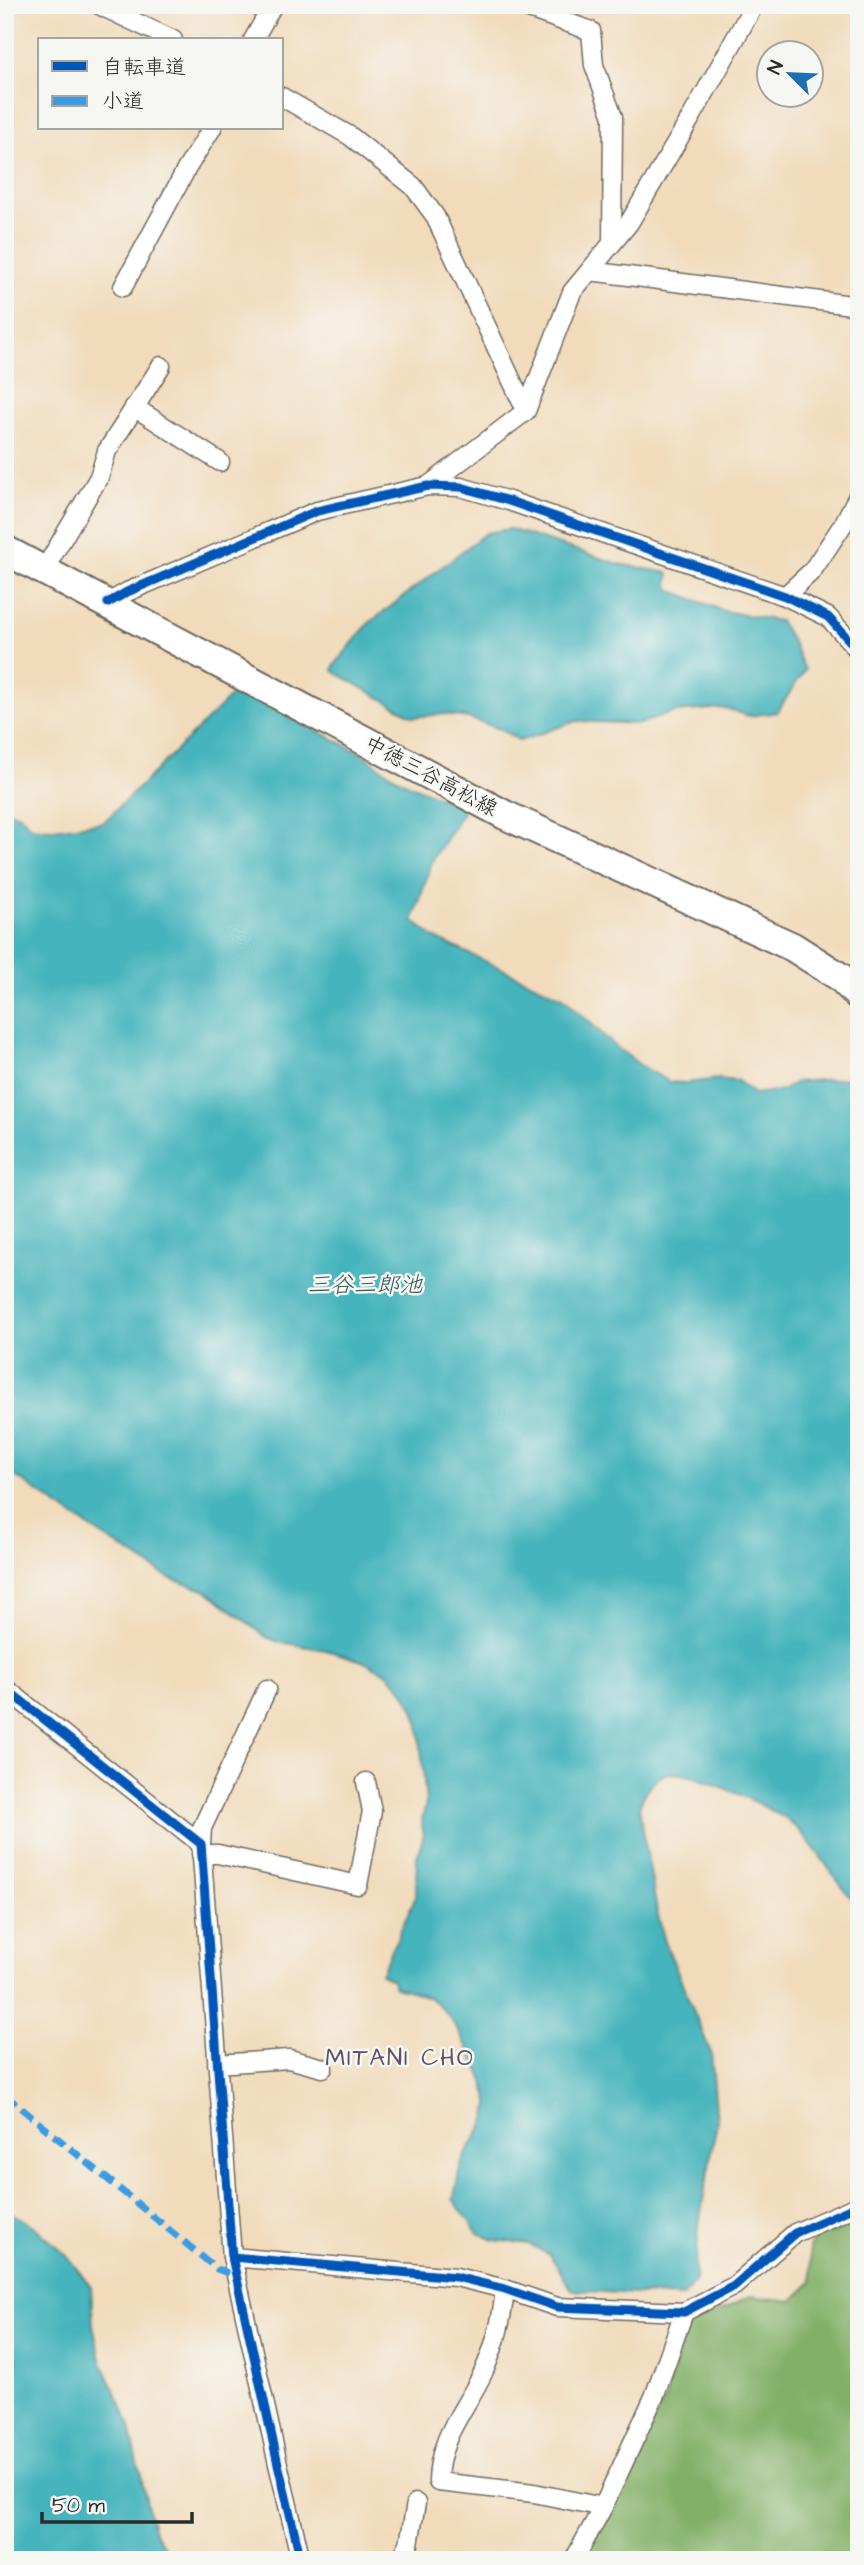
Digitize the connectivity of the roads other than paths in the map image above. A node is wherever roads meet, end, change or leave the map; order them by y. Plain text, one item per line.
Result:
1 (99, 5) edge
2 (273, 5) edge
3 (519, 5) edge
4 (754, 5) edge
5 (169, 38) edge
6 (254, 38) edge
7 (284, 98) edge
8 (211, 130) edge
9 (612, 243) junction
10 (590, 271) junction
11 (122, 287) dead end
12 (859, 306) edge
13 (161, 366) dead end
14 (134, 407) junction
15 (526, 411) junction
16 (220, 462) dead end
17 (428, 486) junction
18 (859, 494) edge
19 (5, 550) edge
20 (44, 570) junction
21 (785, 596) junction
22 (108, 603) junction
23 (859, 651) edge
24 (859, 996) edge
25 (5, 1688) edge
26 (267, 1689) dead end
27 (366, 1783) dead end
28 (201, 1849) junction
29 (217, 2064) junction
30 (323, 2068) dead end
31 (859, 2205) edge
32 (232, 2257) junction
33 (505, 2289) junction
34 (684, 2312) junction
35 (416, 2503) dead end
36 (603, 2507) junction
37 (302, 2560) edge
38 (400, 2560) edge
39 (574, 2560) edge

1 - 5 street
2 - 6 street
3 - 9 street
4 - 9 street
7 - 15 street
8 - 11 street
9 - 10 street
10 - 12 street
10 - 15 street
13 - 14 street
14 - 16 street
14 - 20 street
15 - 17 street
17 - 21 street
17 - 22 street
18 - 21 street
19 - 20 main road, 中徳三谷高松線
20 - 22 main road, 中徳三谷高松線
21 - 23 street
22 - 24 main road, 中徳三谷高松線
25 - 28 street
26 - 28 street
27 - 28 street
28 - 29 street
29 - 30 street
29 - 32 street
31 - 34 street
32 - 33 street
32 - 37 street
33 - 34 street
33 - 36 street
34 - 36 street
35 - 38 street
36 - 39 street

